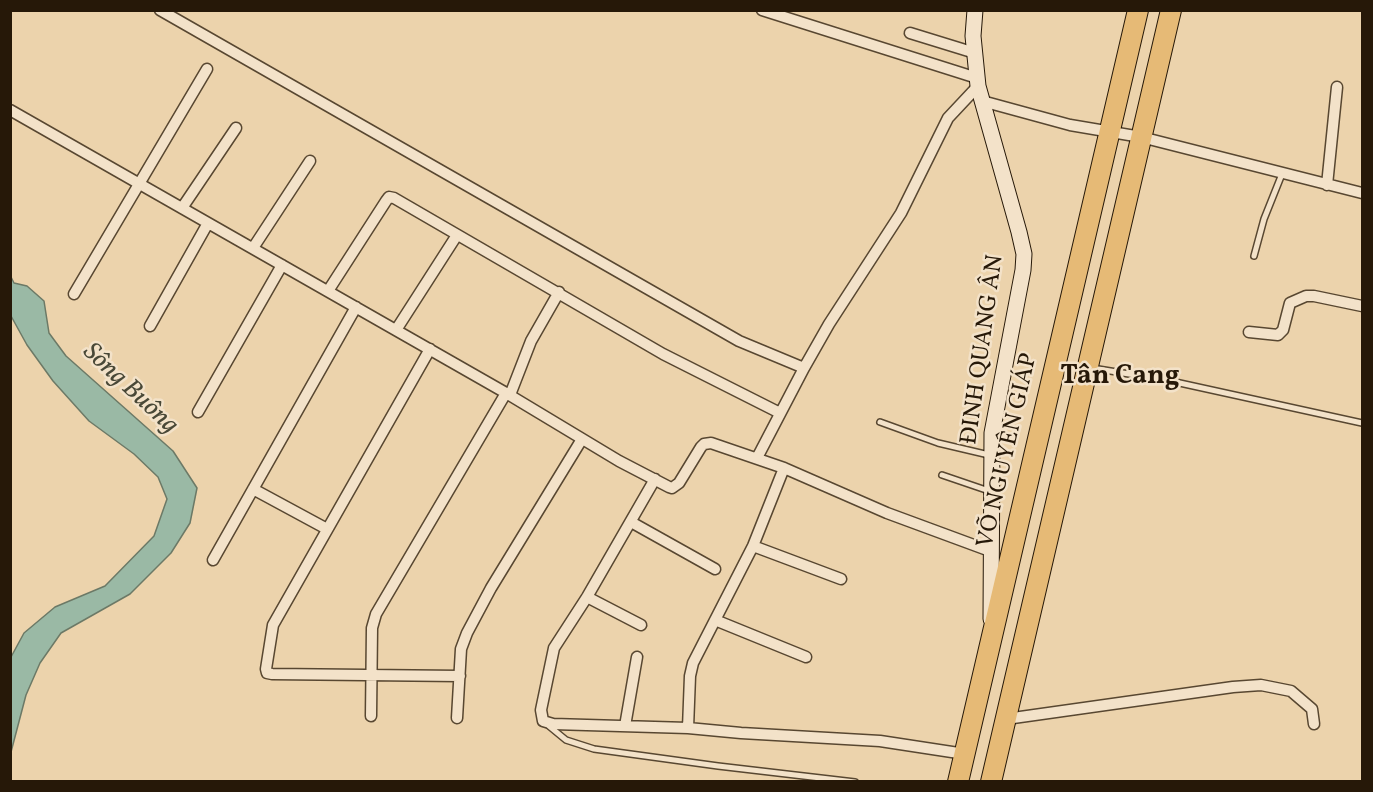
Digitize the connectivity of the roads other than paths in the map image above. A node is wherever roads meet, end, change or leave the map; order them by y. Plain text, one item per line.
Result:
1 (160, 10) edge
2 (762, 10) edge
3 (975, 10) edge
4 (1138, 10) edge
5 (1171, 10) edge
6 (910, 33) dead end
7 (975, 53) junction
8 (207, 69) dead end
9 (977, 82) junction
10 (1337, 87) dead end
11 (982, 101) junction
12 (10, 110) edge
13 (236, 128) dead end
14 (1110, 133) junction
15 (1142, 137) junction
16 (310, 161) dead end
17 (1282, 174) junction
18 (139, 183) junction
19 (1327, 185) junction
20 (1362, 193) edge
21 (182, 208) junction
22 (208, 222) junction
23 (457, 235) junction
24 (253, 248) junction
25 (1254, 256) dead end
26 (282, 265) junction
27 (328, 291) junction
28 (559, 292) junction
29 (74, 294) dead end
30 (1362, 306) edge
31 (356, 307) junction
32 (150, 326) dead end
33 (396, 330) junction
34 (1250, 332) dead end
35 (430, 349) junction
36 (1088, 367) junction
37 (804, 368) junction
38 (508, 394) junction
39 (198, 412) dead end
40 (780, 413) junction
41 (880, 422) dead end
42 (1362, 423) edge
43 (582, 439) junction
44 (991, 455) junction
45 (757, 458) junction
46 (784, 468) junction
47 (942, 474) dead end
48 (655, 479) junction
49 (253, 489) junction
50 (991, 492) junction
51 (631, 522) junction
52 (327, 529) junction
53 (753, 546) junction
54 (990, 550) junction
55 (213, 560) dead end
56 (716, 569) dead end
57 (841, 579) dead end
58 (587, 597) junction
59 (715, 620) junction
60 (641, 625) dead end
61 (637, 657) dead end
62 (806, 657) dead end
63 (985, 666) junction
64 (372, 676) junction
65 (460, 676) junction
66 (370, 716) dead end
67 (457, 718) dead end
68 (1006, 719) junction
69 (543, 721) junction
70 (1314, 724) dead end
71 (625, 726) junction
72 (688, 728) junction
73 (965, 754) junction
74 (855, 782) edge
75 (958, 782) edge
76 (991, 782) edge

1 - 37 street
2 - 9 street
3 - 7 street, ĐINH QUANG ÂN
4 - 14 highway, VÕ NGUYÊN GIÁP
5 - 15 highway
6 - 7 street
7 - 9 street, ĐINH QUANG ÂN
8 - 18 street
9 - 11 street, ĐINH QUANG ÂN
9 - 37 street
10 - 19 street
11 - 14 street
11 - 44 street, ĐINH QUANG ÂN
12 - 18 street
13 - 21 street
14 - 15 street
14 - 63 highway, VÕ NGUYÊN GIÁP
15 - 17 street
15 - 36 highway
16 - 24 street
17 - 19 street
17 - 25 lane
18 - 21 street
18 - 29 street
19 - 20 street
21 - 22 street
22 - 24 street
22 - 32 street
23 - 27 street
23 - 28 street
23 - 33 street
24 - 26 street
26 - 27 street
26 - 39 street
27 - 31 street
28 - 38 street
28 - 40 street
30 - 34 street
31 - 33 street
31 - 49 street
33 - 35 street
35 - 38 street
35 - 52 street
36 - 42 lane
36 - 68 highway
37 - 40 street
38 - 43 street
38 - 64 street
40 - 45 street
41 - 44 lane
43 - 48 street
43 - 65 street
44 - 50 street, ĐINH QUANG ÂN
45 - 46 street
45 - 48 street
46 - 53 street
46 - 54 street
47 - 50 lane
48 - 51 street
49 - 52 street
49 - 55 street
50 - 54 street, ĐINH QUANG ÂN
51 - 56 street
51 - 58 street
52 - 64 street
53 - 57 street
53 - 59 street
54 - 63 street, ĐINH QUANG ÂN
58 - 60 street
58 - 69 street
59 - 62 street
59 - 72 street
61 - 71 street
63 - 73 highway, VÕ NGUYÊN GIÁP
64 - 65 street
64 - 66 street
65 - 67 street
68 - 70 street
68 - 76 highway
69 - 71 street
69 - 74 lane
71 - 72 street
72 - 73 street
73 - 75 highway, VÕ NGUYÊN GIÁP

